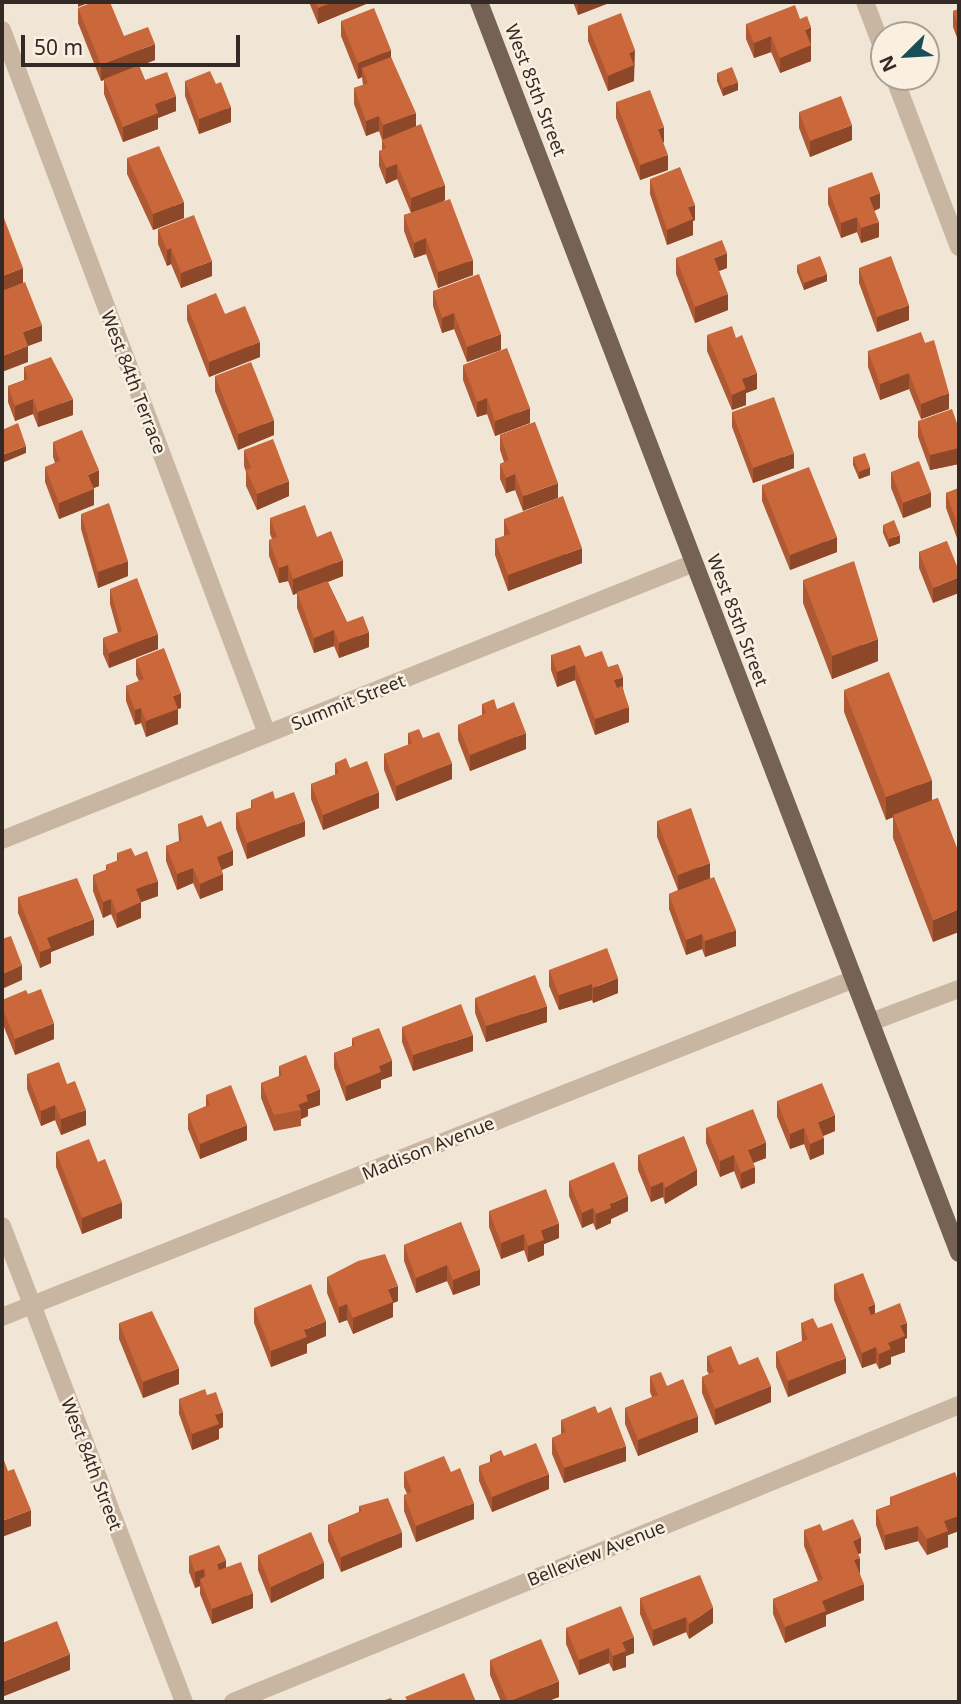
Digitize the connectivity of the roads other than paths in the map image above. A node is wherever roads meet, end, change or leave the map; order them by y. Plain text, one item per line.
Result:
1 (480, 2) edge
2 (865, 2) edge
3 (872, 21) edge
4 (2, 30) edge
5 (899, 91) edge
6 (959, 247) edge
7 (694, 563) junction
8 (267, 734) junction
9 (2, 840) edge
10 (854, 979) junction
11 (959, 989) edge
12 (871, 1022) junction
13 (2, 1226) edge
14 (959, 1253) edge
15 (31, 1305) junction
16 (2, 1317) edge
17 (959, 1405) edge
18 (184, 1702) edge
19 (233, 1702) edge

1 - 7 main road, West 85th Street
2 - 3 street
4 - 8 street, West 84th Terrace
5 - 6 street
7 - 8 street, Summit Street
7 - 10 main road, West 85th Street
8 - 9 street, Summit Street
10 - 12 main road, West 85th Street
10 - 15 street, Madison Avenue
11 - 12 street
12 - 14 main road, West 85th Street
13 - 15 street, West 84th Street
15 - 16 street, Madison Avenue
15 - 18 street, West 84th Street
17 - 19 street, Belleview Avenue

